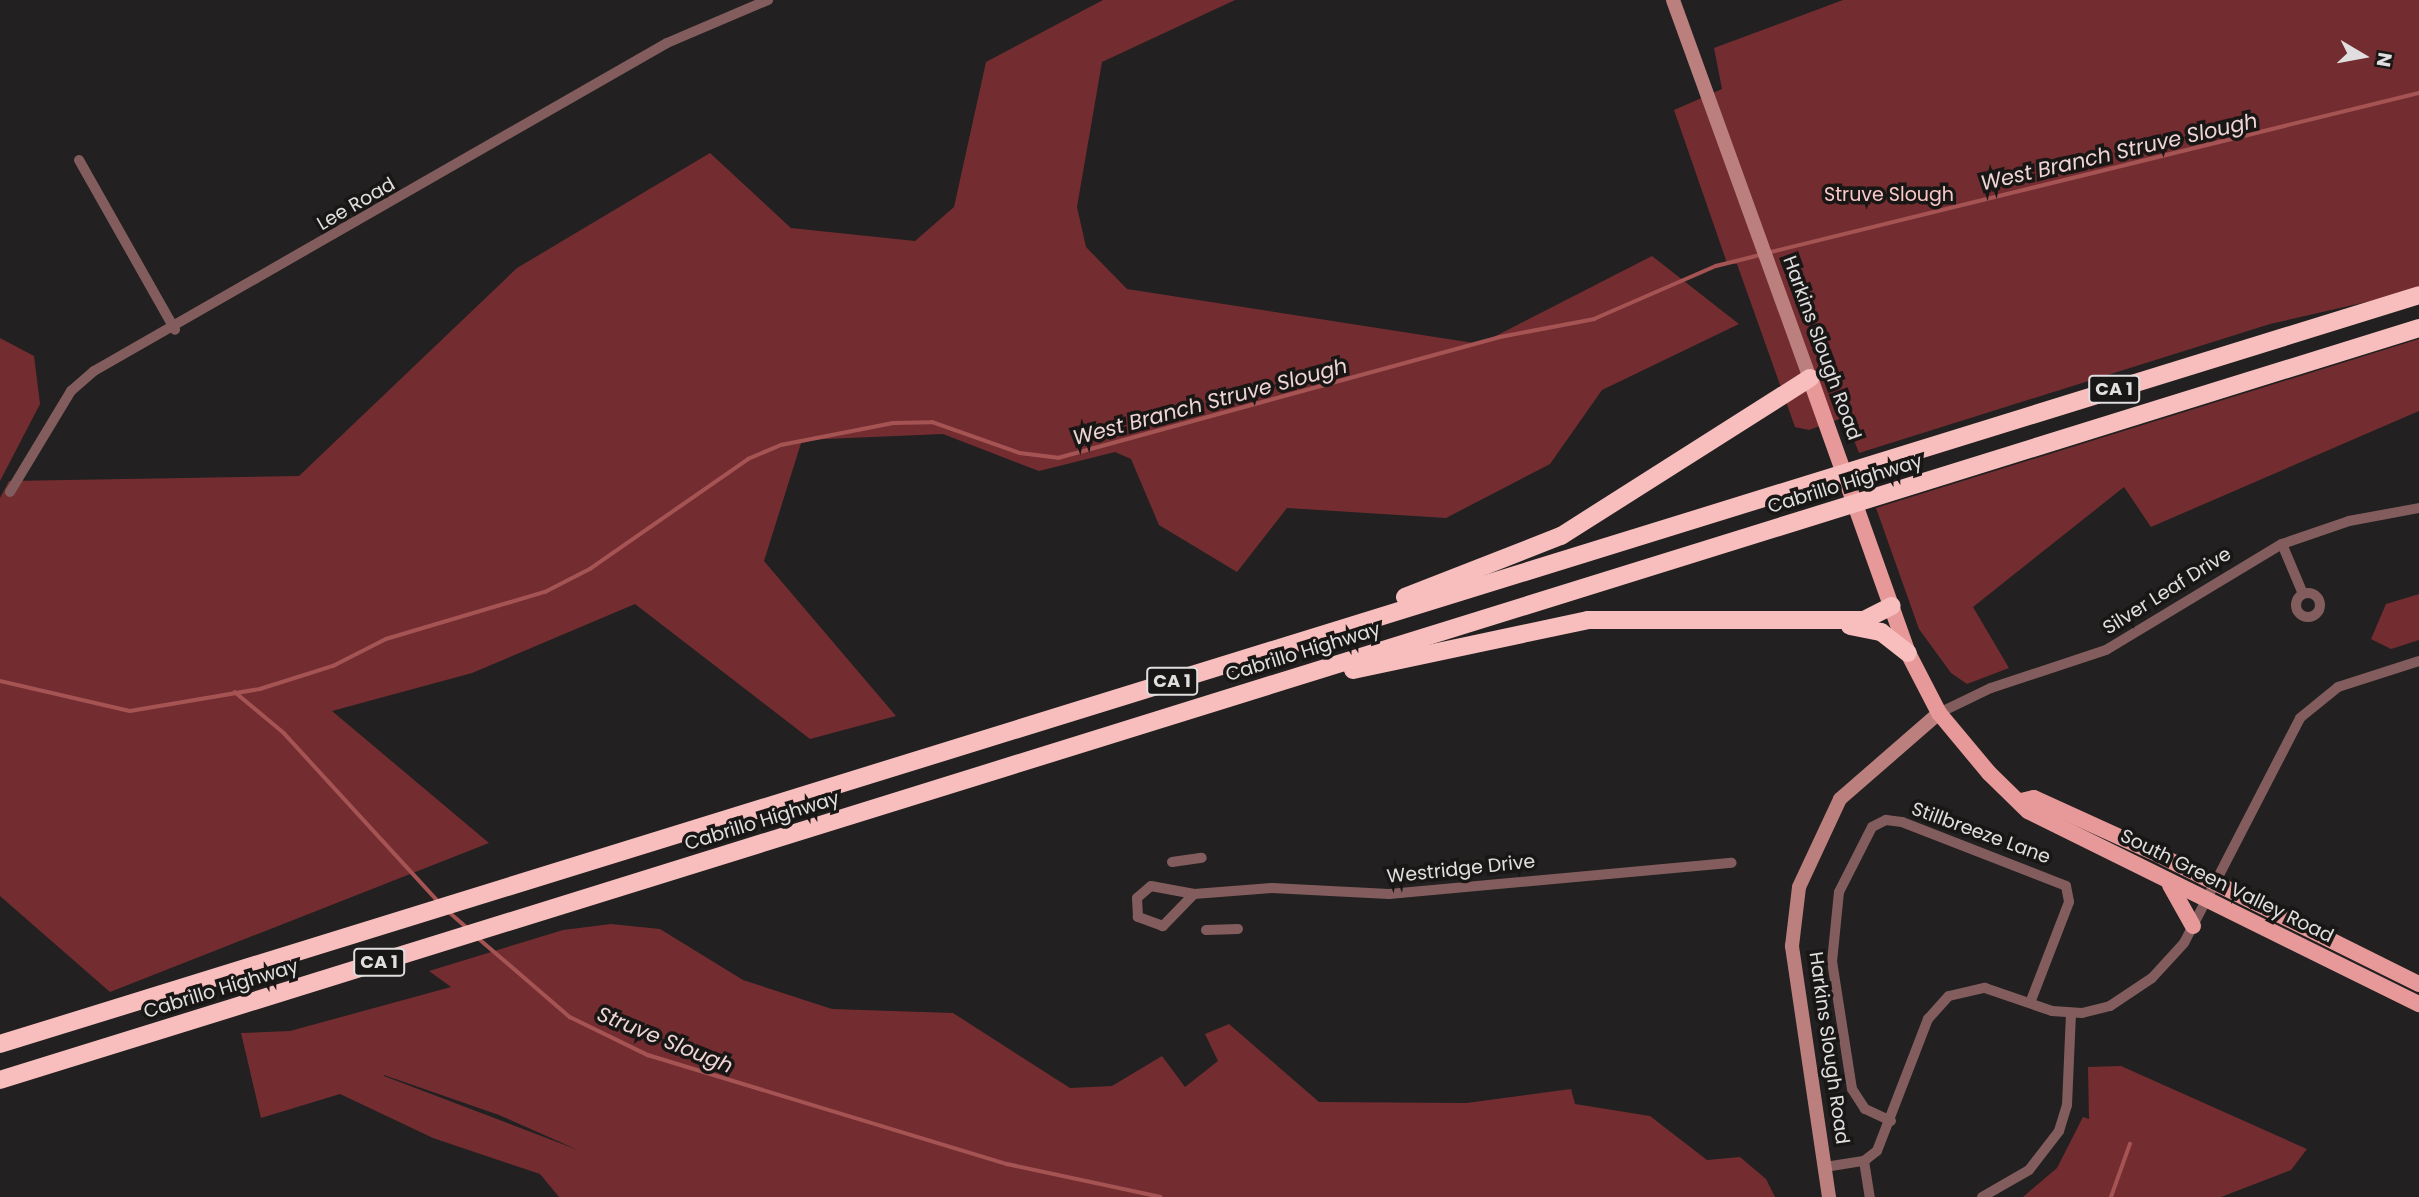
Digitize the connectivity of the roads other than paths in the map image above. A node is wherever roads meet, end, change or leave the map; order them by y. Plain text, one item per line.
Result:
1 (768, 0) edge
2 (1673, 0) edge
3 (79, 160) dead end
4 (2419, 295) edge
5 (2419, 328) edge
6 (175, 330) junction
7 (1810, 378) junction
8 (10, 492) dead end
9 (2418, 507) edge
10 (2283, 544) junction
11 (2304, 594) dead end
12 (1892, 606) junction
13 (1731, 621) junction
14 (1298, 643) junction
15 (1908, 653) junction
16 (2419, 661) edge
17 (1264, 687) junction
18 (1939, 713) junction
19 (2021, 801) junction
20 (1202, 858) dead end
21 (1172, 862) dead end
22 (1732, 863) dead end
23 (2164, 878) junction
24 (2216, 883) junction
25 (1194, 894) junction
26 (2208, 900) junction
27 (2193, 926) junction
28 (1238, 929) dead end
29 (1206, 930) dead end
30 (2419, 984) edge
31 (2030, 1003) junction
32 (2419, 1004) edge
33 (2071, 1014) junction
34 (0, 1044) edge
35 (0, 1080) edge
36 (1891, 1121) junction
37 (1864, 1161) junction
38 (1825, 1167) junction
39 (1829, 1197) edge
40 (1870, 1197) edge
41 (1982, 1197) edge

1 - 6 street, Lee Road
2 - 7 main road, Harkins Slough Road
3 - 6 street
4 - 14 highway, Cabrillo Highway / CA 1
5 - 17 highway, Cabrillo Highway / CA 1
6 - 8 street, Lee Road
7 - 12 main road, Harkins Slough Road
7 - 14 highway
9 - 10 street, Silver Leaf Drive
10 - 11 street
10 - 18 street, Silver Leaf Drive
12 - 13 highway
12 - 15 main road, Harkins Slough Road
13 - 15 highway
13 - 17 highway
14 - 34 highway, Cabrillo Highway / CA 1
15 - 18 main road, Harkins Slough Road
16 - 24 street
17 - 35 highway, Cabrillo Highway / CA 1
18 - 19 main road, South Green Valley Road
18 - 38 main road, Harkins Slough Road
19 - 23 main road, South Green Valley Road
19 - 24 main road, South Green Valley Road
20 - 21 street
22 - 25 street, Westridge Drive
23 - 26 main road, South Green Valley Road
23 - 27 main road
24 - 26 street
24 - 30 main road, South Green Valley Road
25 - 25 street, Westridge Drive
26 - 27 street
26 - 32 main road, South Green Valley Road
27 - 33 street
28 - 29 street
31 - 33 street
31 - 36 street
31 - 36 street, Stillbreeze Lane
33 - 41 street
36 - 37 street
37 - 38 street
37 - 40 street
38 - 39 main road, Harkins Slough Road

